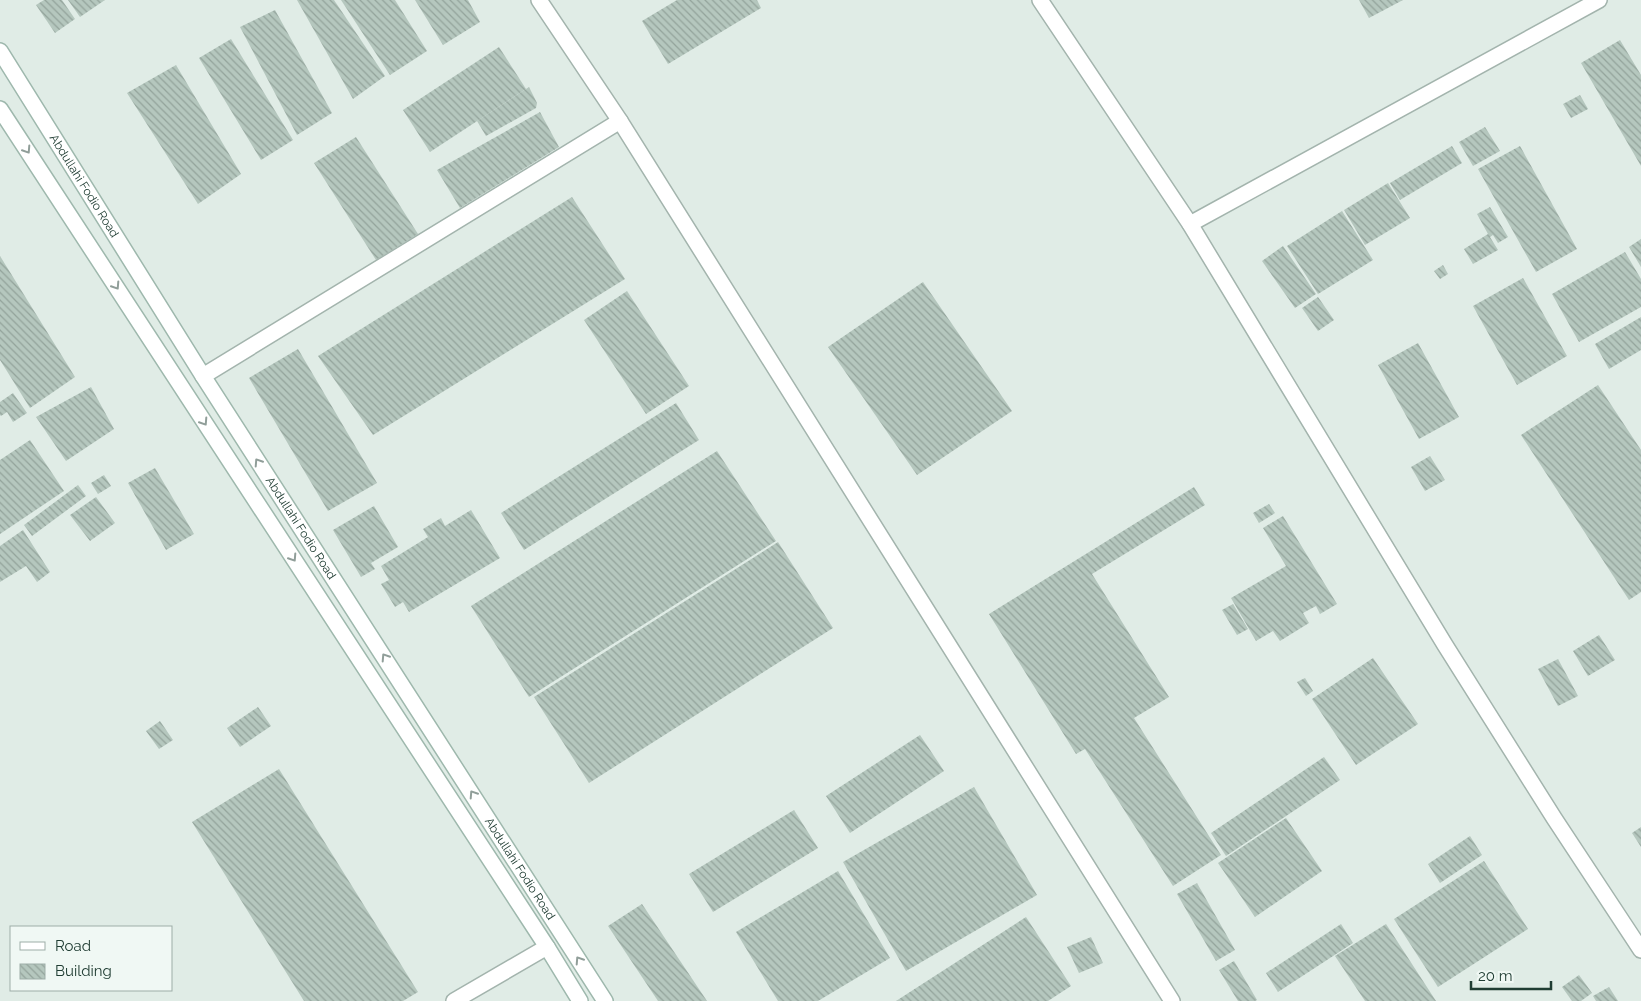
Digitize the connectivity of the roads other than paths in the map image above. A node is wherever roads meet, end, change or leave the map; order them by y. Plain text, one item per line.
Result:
1 (540, 0) edge
2 (1040, 0) edge
3 (1599, 0) edge
4 (0, 51) edge
5 (0, 109) edge
6 (620, 121) junction
7 (1190, 224) junction
8 (203, 376) junction
9 (547, 947) junction
10 (1641, 950) edge
11 (454, 1001) edge
12 (580, 1001) edge
13 (605, 1001) edge
14 (1172, 1001) edge

1 - 6 street
2 - 7 street
3 - 7 street
4 - 8 street, Abdullahi Fodio Road
5 -> 9 street, Abdullahi Fodio Road
6 - 8 street
6 - 14 street
7 - 10 street
13 -> 8 street, Abdullahi Fodio Road
9 - 11 street
9 - 12 street, Abdullahi Fodio Road

